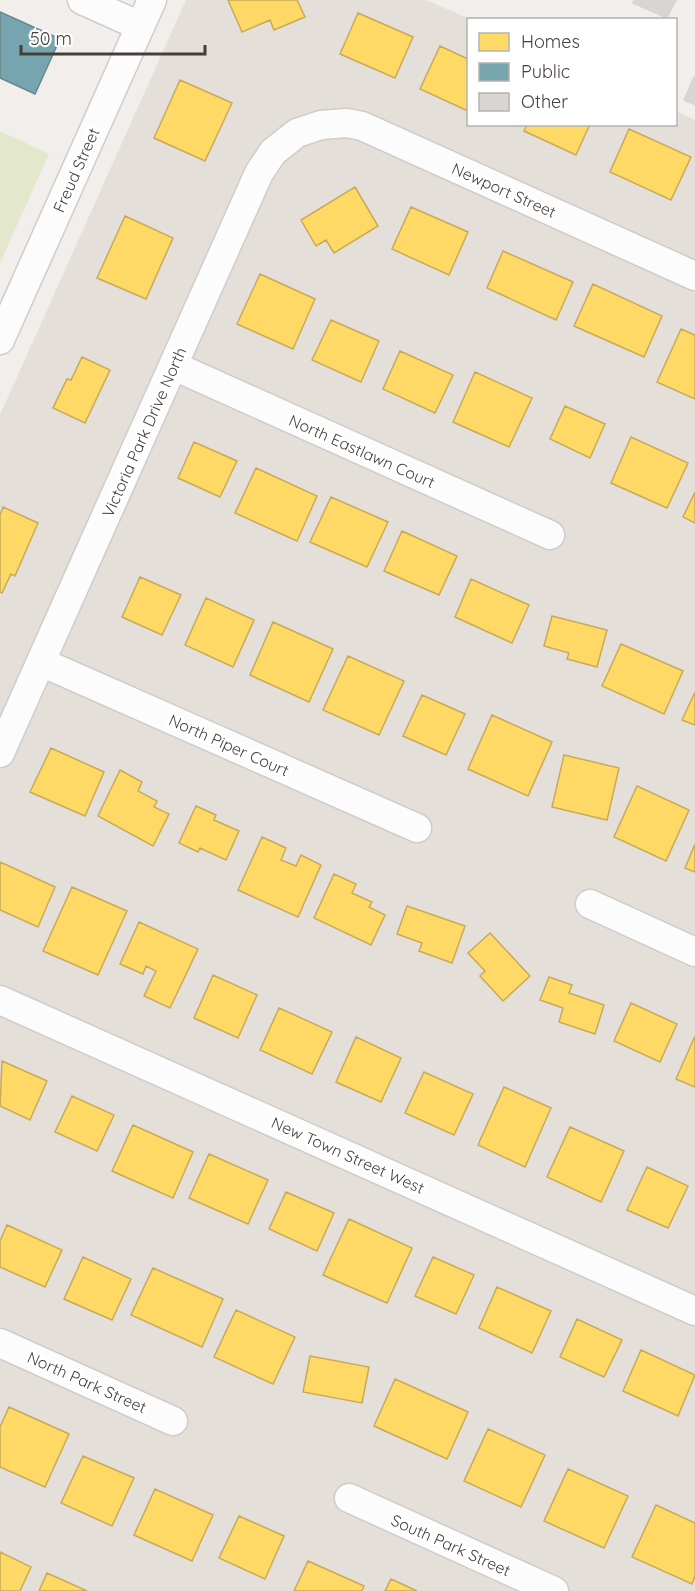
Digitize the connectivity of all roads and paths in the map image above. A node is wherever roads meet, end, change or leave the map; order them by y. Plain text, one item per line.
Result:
1 (82, 0) edge
2 (152, 0) edge
3 (140, 26) junction
4 (309, 129) joint
5 (695, 276) edge
6 (0, 340) edge
7 (174, 366) junction
8 (550, 535) dead end
9 (41, 662) junction
10 (0, 753) edge
11 (417, 828) dead end
12 (590, 904) dead end
13 (695, 952) edge
14 (0, 1000) edge
15 (695, 1311) edge
16 (0, 1343) edge
17 (173, 1421) dead end
18 (349, 1498) dead end
19 (554, 1591) edge

1 - 3 street
2 - 3 street, Freud Street
3 - 6 street, Freud Street
4 - 5 street, Newport Street
4 - 7 street, Victoria Park Drive North
7 - 8 street, North Eastlawn Court
7 - 9 street, Victoria Park Drive North
9 - 10 street, Victoria Park Drive North
9 - 11 street, North Piper Court
12 - 13 street
14 - 15 street, New Town Street West
16 - 17 street, North Park Street
18 - 19 street, South Park Street

